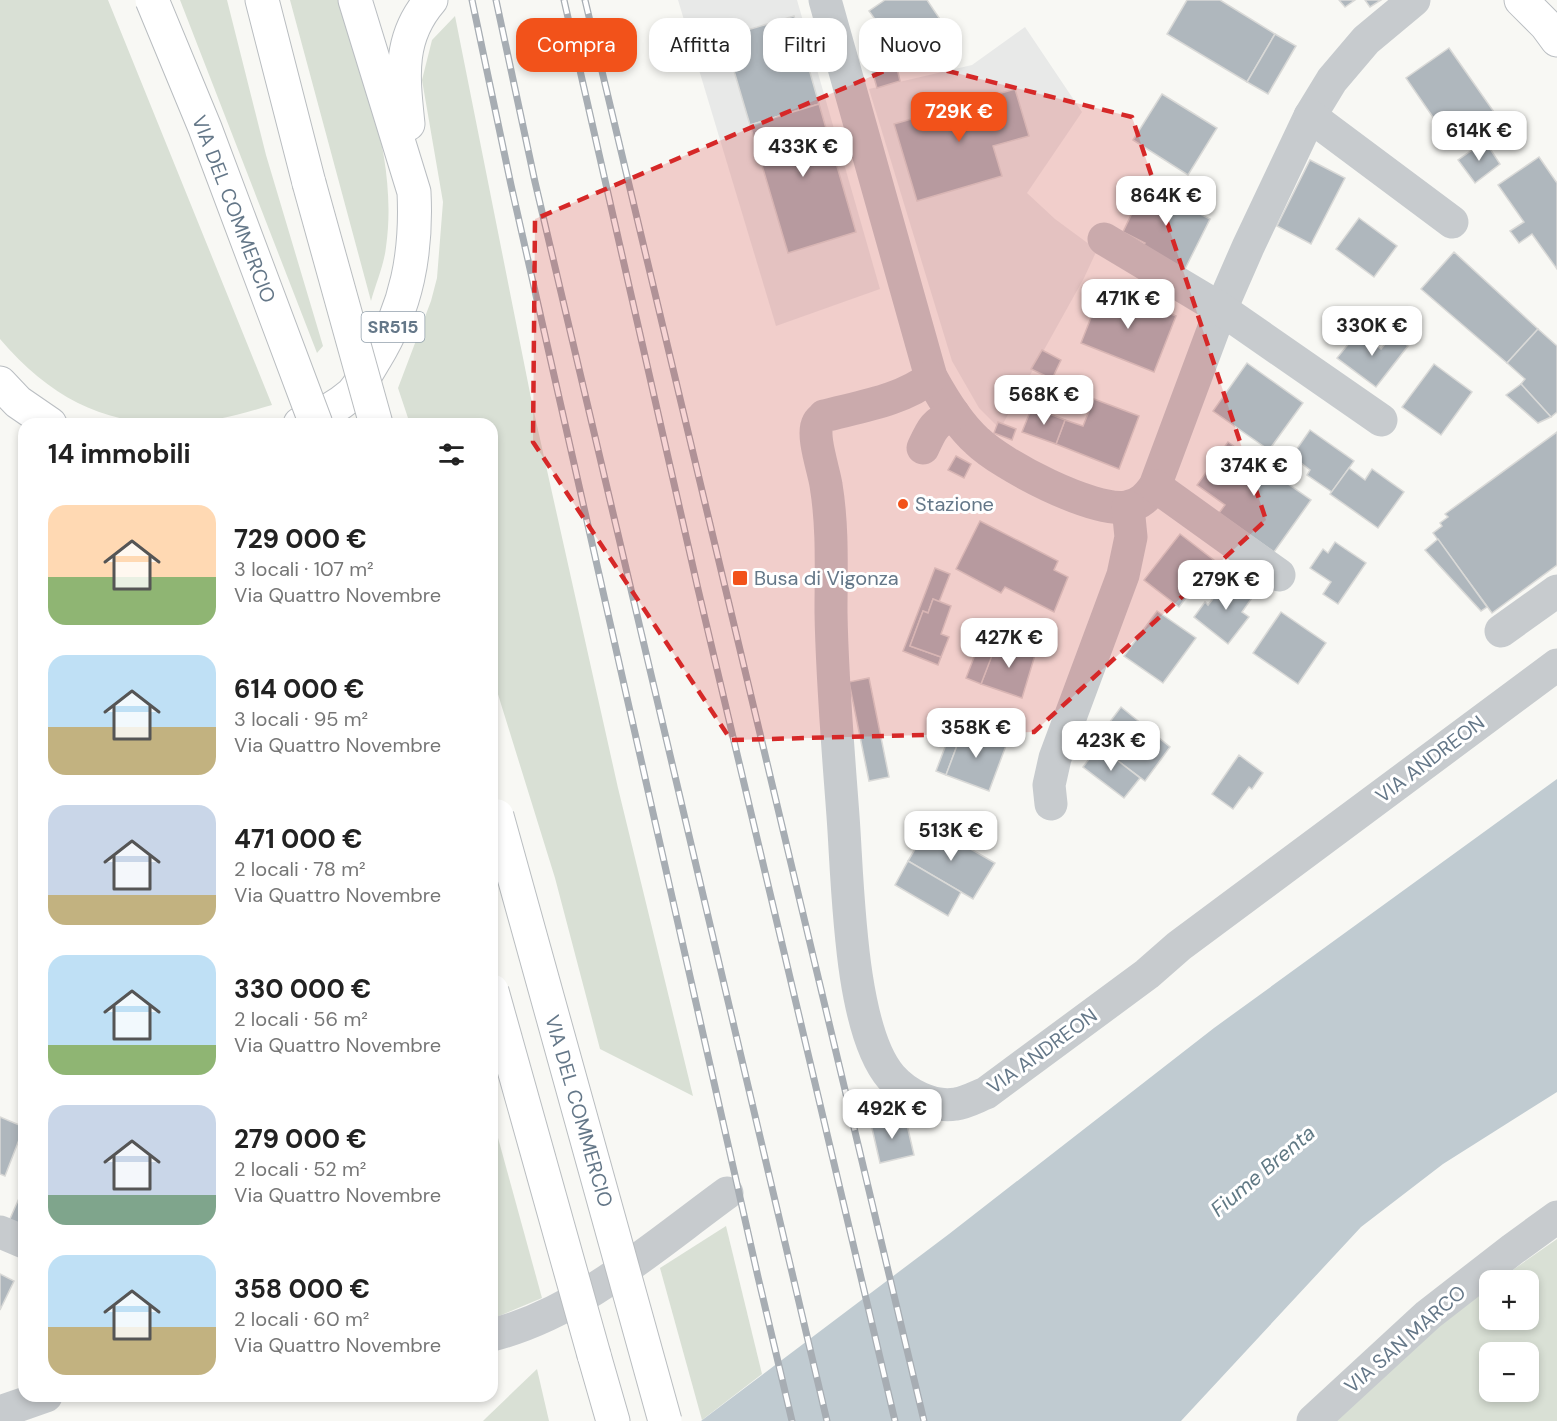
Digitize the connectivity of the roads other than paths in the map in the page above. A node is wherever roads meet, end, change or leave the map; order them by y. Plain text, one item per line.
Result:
1 (152, 0) edge
2 (262, 0) edge
3 (355, 0) edge
4 (431, 0) edge
5 (825, 0) edge
6 (1414, 0) edge
7 (1521, 0) edge
8 (1547, 22) edge
9 (1310, 116) junction
10 (414, 192) junction
11 (1452, 222) dead end
12 (1104, 239) dead end
13 (1221, 309) junction
14 (932, 377) junction
15 (0, 383) edge
16 (954, 414) junction
17 (41, 418) edge
18 (314, 418) edge
19 (314, 418) edge
20 (374, 418) edge
21 (1381, 420) dead end
22 (923, 448) dead end
23 (1155, 486) junction
24 (1128, 507) junction
25 (1280, 575) dead end
26 (1557, 591) edge
27 (1501, 631) dead end
28 (1557, 665) edge
29 (1051, 804) dead end
30 (498, 823) edge
31 (498, 1012) edge
32 (727, 1193) dead end
33 (1557, 1217) edge
34 (0, 1233) edge
35 (18, 1240) edge
36 (498, 1333) edge
37 (29, 1402) edge
38 (0, 1412) edge
39 (612, 1417) edge
40 (665, 1421) edge
41 (1313, 1421) edge

1 - 18 main road, VIA DEL COMMERCIO, bridge
2 - 20 main road, bridge
3 - 10 main road, SR515
4 - 10 main road, SR515
5 - 14 street
6 - 9 street
7 - 8 main road
9 - 11 street
9 - 13 street
10 - 19 main road, SR515
12 - 13 street
13 - 21 street
13 - 23 street
14 - 16 street
14 - 28 street, VIA ANDREON
15 - 17 main road
16 - 22 street
16 - 24 street
23 - 24 street
23 - 25 street
24 - 29 street
26 - 27 street
30 - 40 main road, VIA DEL COMMERCIO, bridge
31 - 39 main road, bridge
32 - 36 street
33 - 41 street, VIA SAN MARCO
34 - 35 street
37 - 38 street

